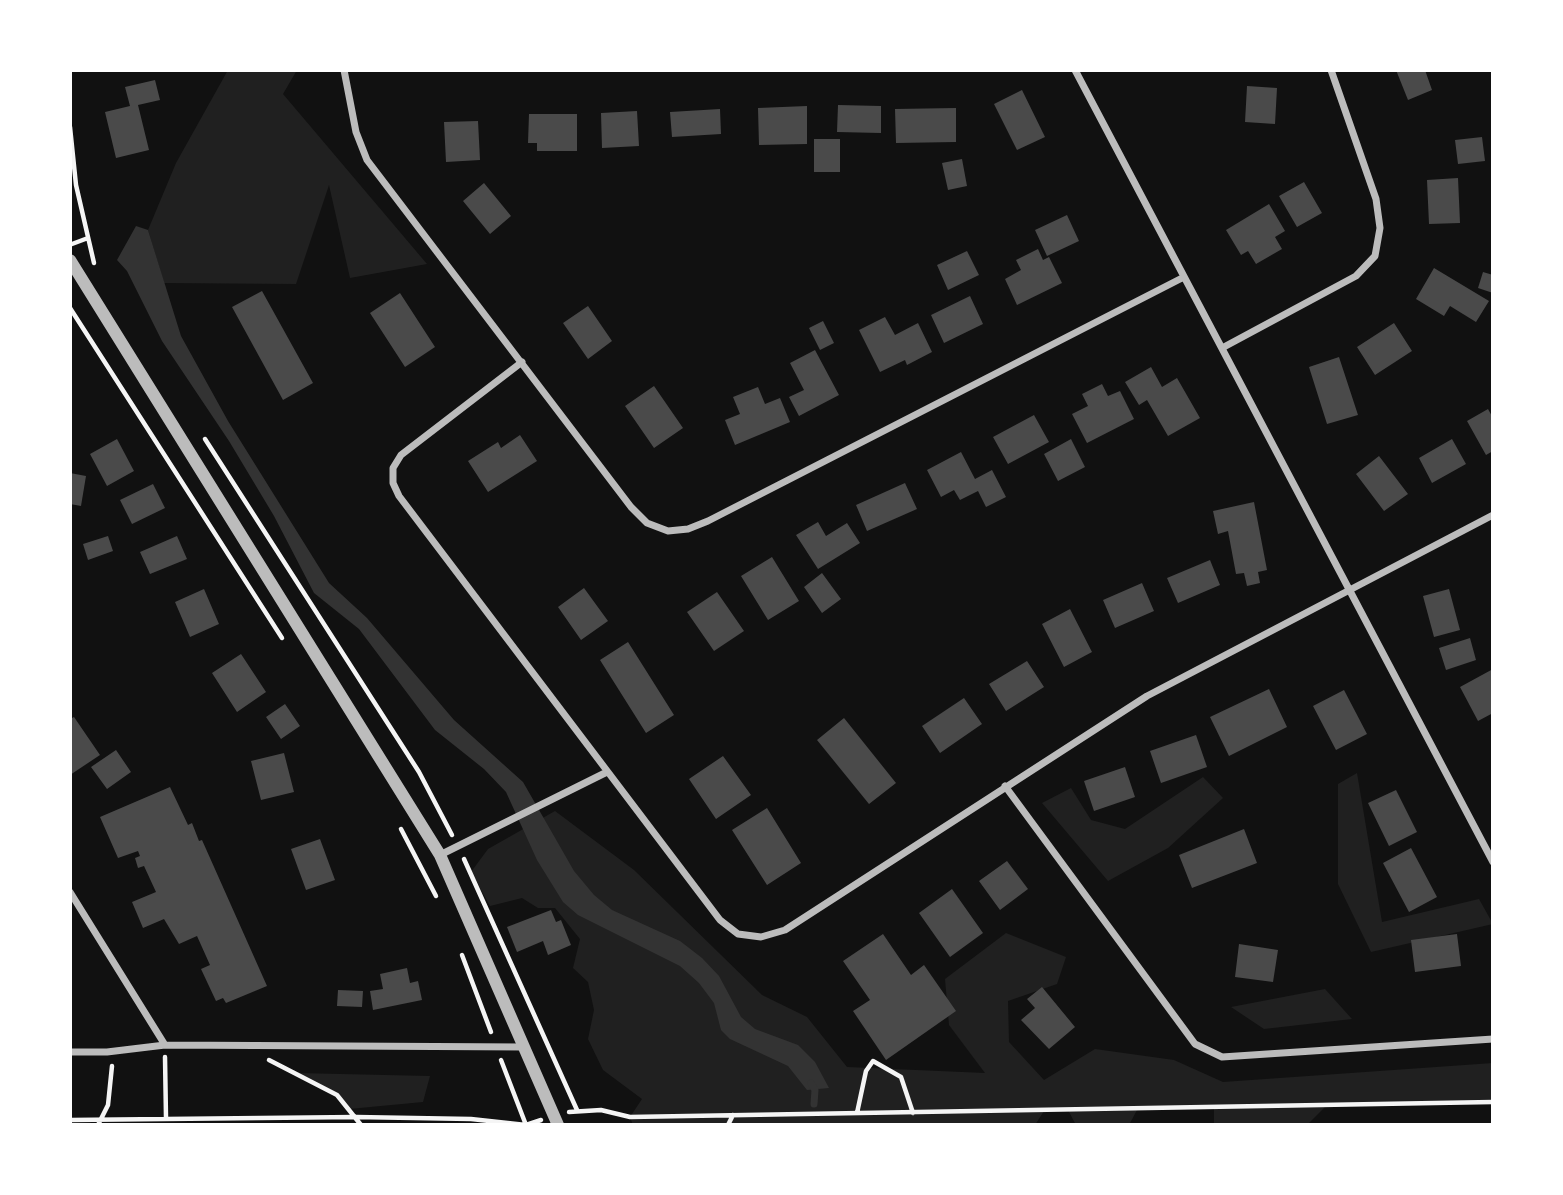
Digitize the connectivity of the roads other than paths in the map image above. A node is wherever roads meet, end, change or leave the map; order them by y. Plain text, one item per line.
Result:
1 (344, 70) edge
2 (1075, 70) edge
3 (1331, 70) edge
4 (70, 260) edge
5 (1185, 277) junction
6 (1222, 348) junction
7 (522, 362) junction
8 (1493, 515) edge
9 (1350, 591) junction
10 (607, 772) junction
11 (1005, 786) junction
12 (440, 855) junction
13 (1493, 862) edge
14 (70, 892) edge
15 (1493, 1039) edge
16 (165, 1045) junction
17 (524, 1047) junction
18 (70, 1052) edge
19 (558, 1125) edge

1 - 7 street
2 - 5 street
3 - 6 street
4 - 12 street
5 - 6 street
5 - 7 street
6 - 9 street
7 - 10 street
8 - 9 street
9 - 11 street
9 - 13 street
10 - 11 street
10 - 12 street
11 - 15 street
12 - 17 street
14 - 16 street
16 - 17 street
16 - 18 street
17 - 19 street

